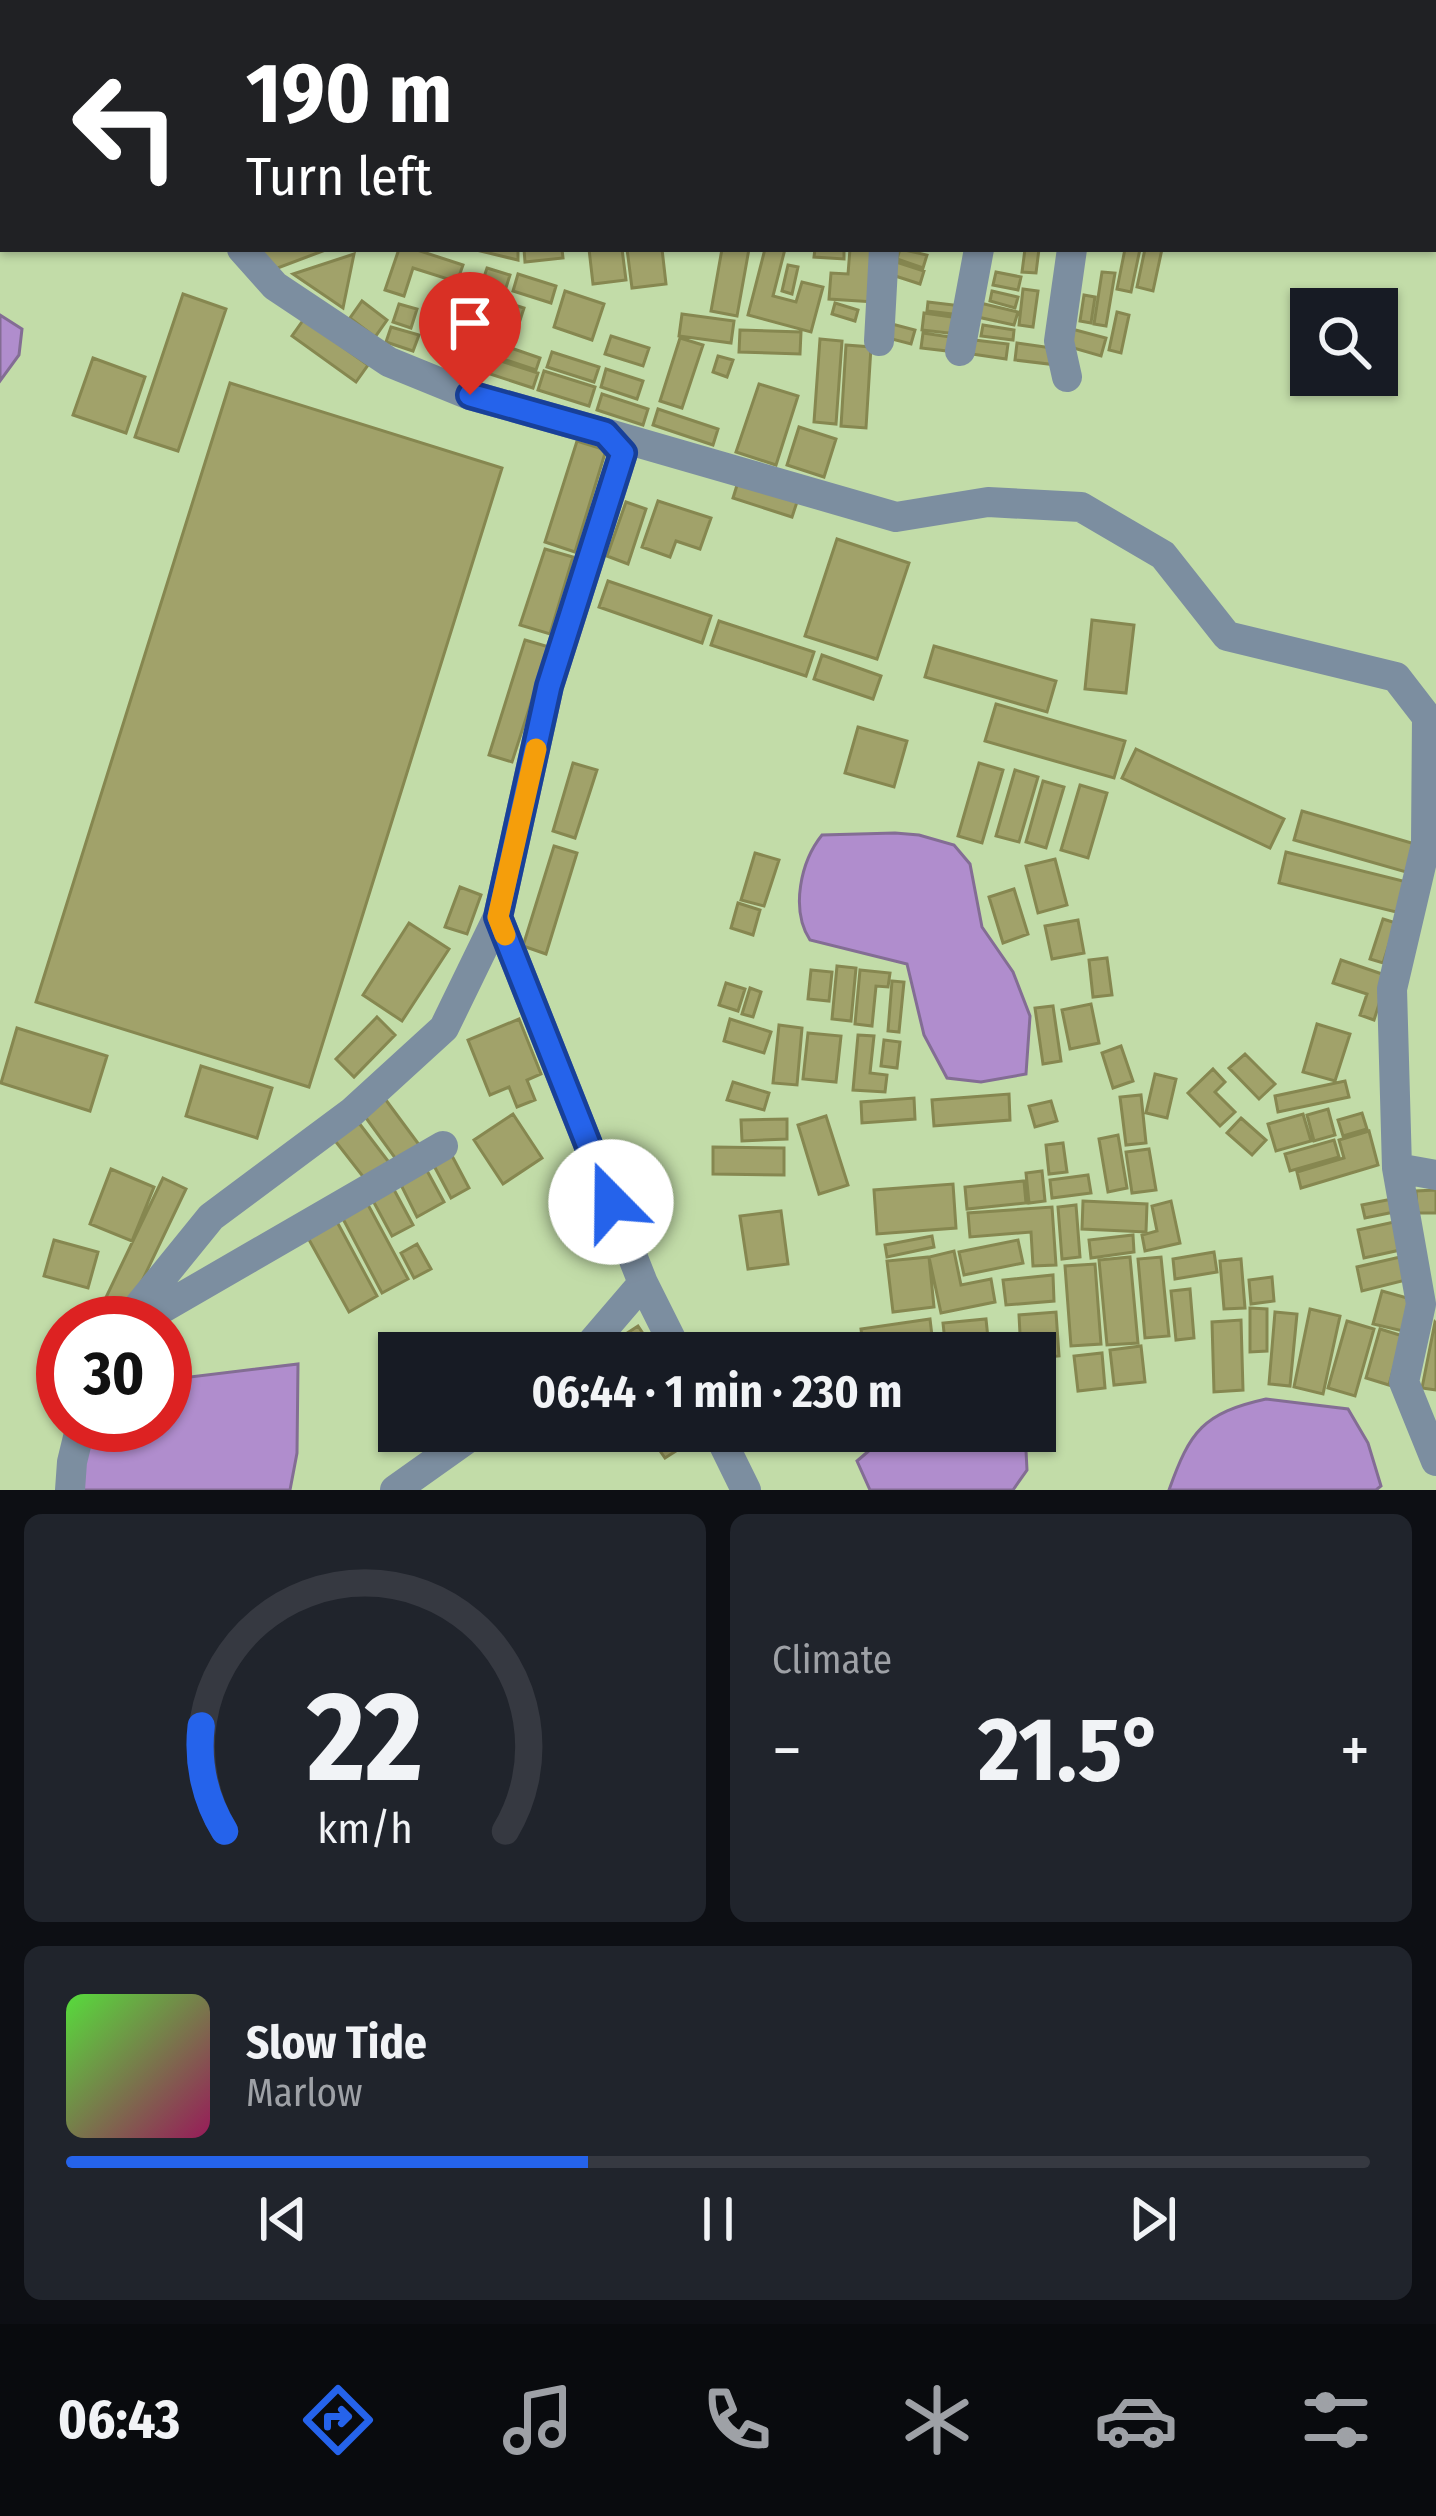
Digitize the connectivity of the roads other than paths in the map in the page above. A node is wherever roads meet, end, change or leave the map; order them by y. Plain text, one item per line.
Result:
1 (245, 252) edge
2 (884, 252) edge
3 (978, 252) edge
4 (1072, 252) edge
5 (879, 340) dead end
6 (960, 351) dead end
7 (1067, 377) dead end
8 (605, 433) junction
9 (498, 917) junction
10 (443, 1146) dead end
11 (1396, 1168) junction
12 (1436, 1175) edge
13 (643, 1283) junction
14 (147, 1296) edge
15 (184, 1296) edge
16 (602, 1332) edge
17 (668, 1332) edge
18 (74, 1452) edge
19 (448, 1452) edge
20 (727, 1452) edge
21 (1436, 1461) edge
22 (70, 1490) edge
23 (395, 1490) edge
24 (746, 1490) edge

1 - 8 street
2 - 5 street
3 - 6 street
4 - 7 street
8 - 9 street
8 - 11 street
9 - 13 street
9 - 14 street
10 - 15 street
11 - 12 street
11 - 21 street
13 - 16 street
13 - 17 street
18 - 22 street
19 - 23 street
20 - 24 street

